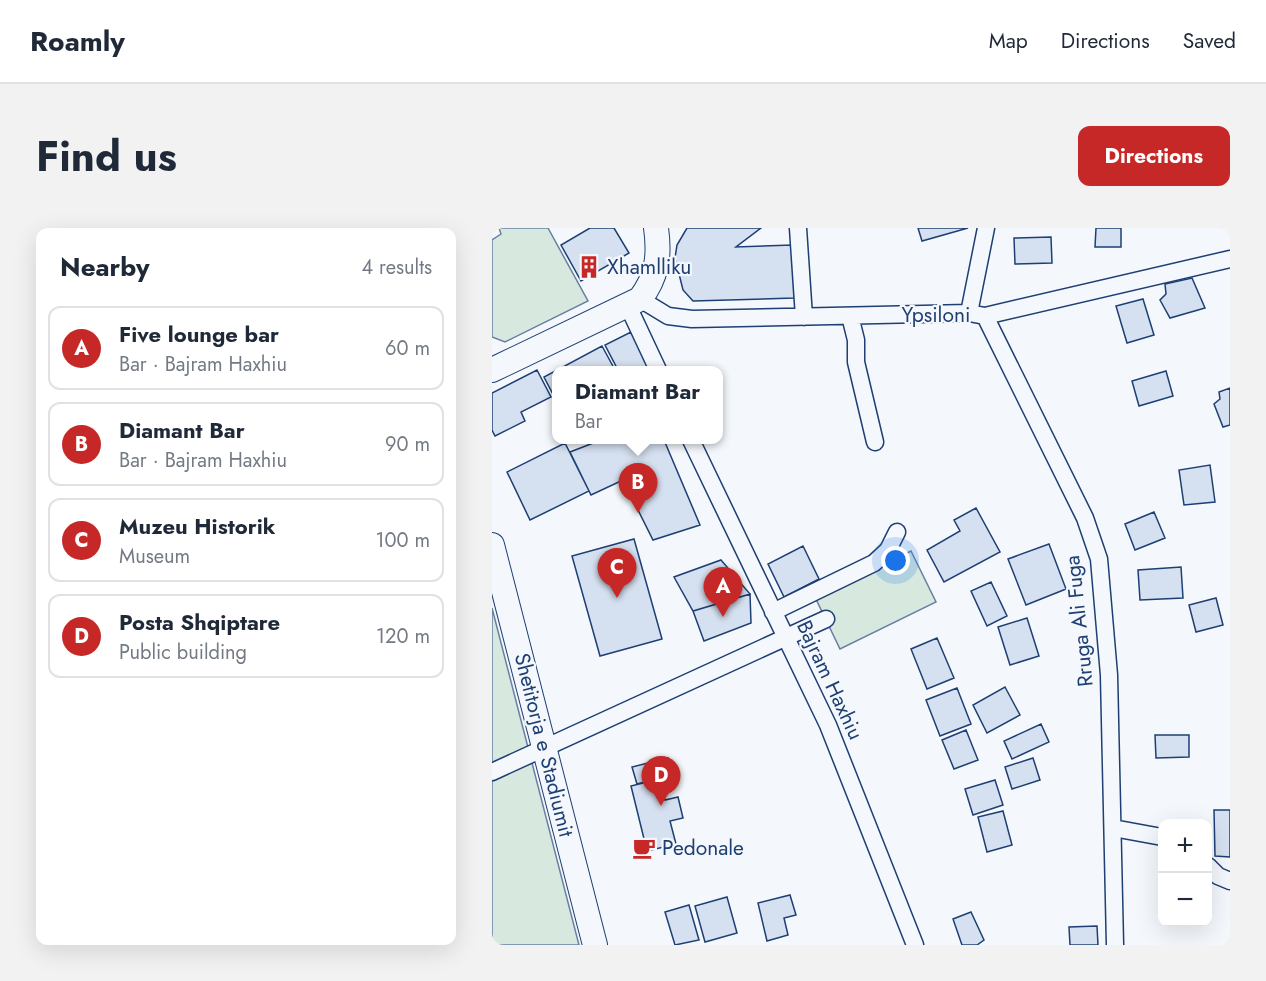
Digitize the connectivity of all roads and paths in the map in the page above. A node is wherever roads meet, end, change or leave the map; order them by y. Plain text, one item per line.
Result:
1 (798, 228) edge
2 (987, 228) edge
3 (657, 229) edge
4 (1230, 259) edge
5 (634, 303) junction
6 (977, 314) junction
7 (850, 316) junction
8 (804, 317) junction
9 (657, 366) edge
10 (492, 370) edge
11 (875, 442) dead end
12 (693, 444) edge
13 (897, 532) dead end
14 (492, 545) edge
15 (773, 612) junction
16 (826, 619) dead end
17 (785, 638) junction
18 (544, 750) junction
19 (492, 772) edge
20 (1113, 828) junction
21 (1158, 836) edge
22 (1212, 870) edge
23 (1230, 881) edge
24 (910, 944) edge
25 (595, 945) edge
26 (1115, 945) edge

1 - 8 street
2 - 6 street
3 - 5 main road
4 - 6 street, Ypsiloni
5 - 8 street, Ypsiloni
5 - 9 street
5 - 10 main road
6 - 7 street, Ypsiloni
6 - 20 street, Rruga Ali Fuga
7 - 8 street, Ypsiloni
7 - 11 street
12 - 15 street, Bajram Haxhiu
13 - 15 street
14 - 18 main road, Shetitorja e Stadiumit
15 - 17 street, Bajram Haxhiu
16 - 17 street
17 - 18 street
17 - 24 street, Bajram Haxhiu
18 - 19 street
18 - 25 main road, Shetitorja e Stadiumit
20 - 21 street
20 - 26 street, Rruga Ali Fuga
22 - 23 street

